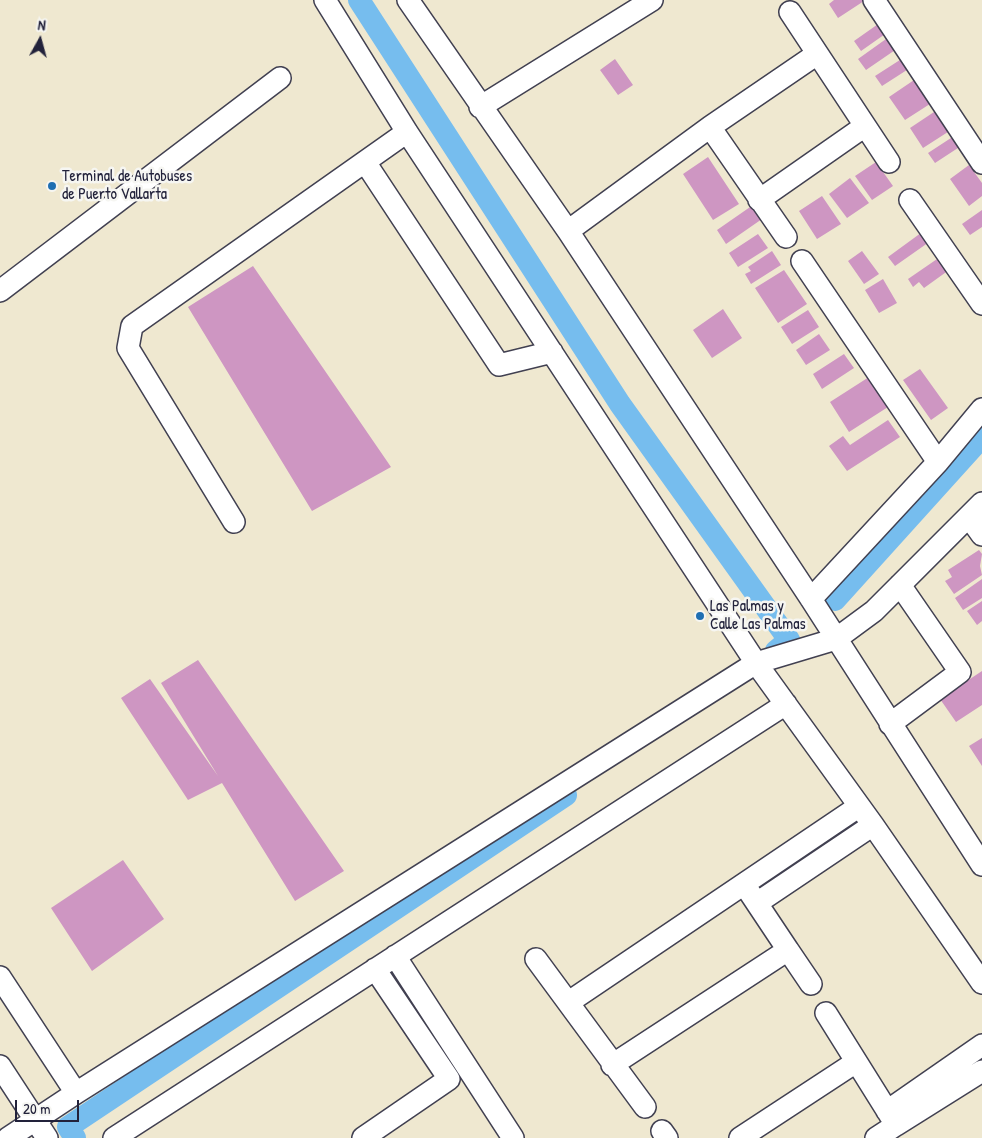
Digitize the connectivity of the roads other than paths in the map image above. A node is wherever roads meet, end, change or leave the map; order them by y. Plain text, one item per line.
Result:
1 (325, 0) edge
2 (408, 0) edge
3 (652, 0) edge
4 (874, 0) edge
5 (622, 8) edge
6 (790, 12) dead end
7 (817, 54) junction
8 (280, 78) dead end
9 (480, 107) junction
10 (865, 126) junction
11 (710, 127) junction
12 (407, 132) junction
13 (365, 162) junction
14 (889, 162) dead end
15 (982, 164) edge
16 (759, 200) junction
17 (910, 200) dead end
18 (568, 231) junction
19 (786, 238) dead end
20 (802, 261) dead end
21 (0, 291) edge
22 (982, 304) edge
23 (552, 352) junction
24 (982, 409) edge
25 (938, 462) junction
26 (976, 510) edge
27 (234, 522) dead end
28 (982, 535) edge
29 (900, 585) junction
30 (811, 599) junction
31 (836, 640) junction
32 (756, 663) junction
33 (786, 704) junction
34 (890, 724) junction
35 (858, 807) junction
36 (873, 825) junction
37 (982, 865) edge
38 (744, 884) junction
39 (757, 903) junction
40 (788, 950) junction
41 (395, 956) junction
42 (536, 959) dead end
43 (375, 969) junction
44 (0, 978) edge
45 (982, 983) edge
46 (812, 984) dead end
47 (569, 1002) junction
48 (826, 1013) dead end
49 (982, 1045) edge
50 (856, 1062) junction
51 (612, 1064) junction
52 (0, 1066) edge
53 (982, 1071) edge
54 (76, 1092) junction
55 (645, 1107) dead end
56 (891, 1118) junction
57 (34, 1120) junction
58 (510, 1137) edge
59 (8, 1138) edge
60 (46, 1138) edge
61 (114, 1138) edge
62 (363, 1138) edge
63 (740, 1138) edge
64 (876, 1138) edge

1 - 12 street
2 - 9 street
3 - 5 street
4 - 15 street
5 - 9 street
6 - 7 street
7 - 10 street
7 - 11 street
8 - 21 street
9 - 18 street
10 - 14 street
10 - 16 street
11 - 16 street
11 - 18 street
12 - 13 street
12 - 23 street
13 - 23 street
13 - 27 street
16 - 19 street
17 - 22 street
18 - 30 street
20 - 25 street
23 - 32 street
24 - 25 street
25 - 30 street
26 - 28 street
26 - 29 street
29 - 31 street
29 - 34 street
30 - 31 street
31 - 32 street
31 - 34 street
32 - 33 street
32 - 54 street
33 - 35 street
33 - 41 street
34 - 37 street
35 - 36 street
35 - 38 street
36 - 39 street
36 - 45 street
38 - 39 street
38 - 47 street
39 - 40 street
40 - 46 street
40 - 51 street
41 - 43 street
41 - 58 street
42 - 47 street
43 - 61 street
43 - 62 street
44 - 54 street
47 - 51 street
48 - 50 street
49 - 56 street
50 - 56 street
50 - 63 street
51 - 55 street
52 - 57 street
53 - 56 street
54 - 57 street
56 - 64 street
57 - 59 street
57 - 60 street

